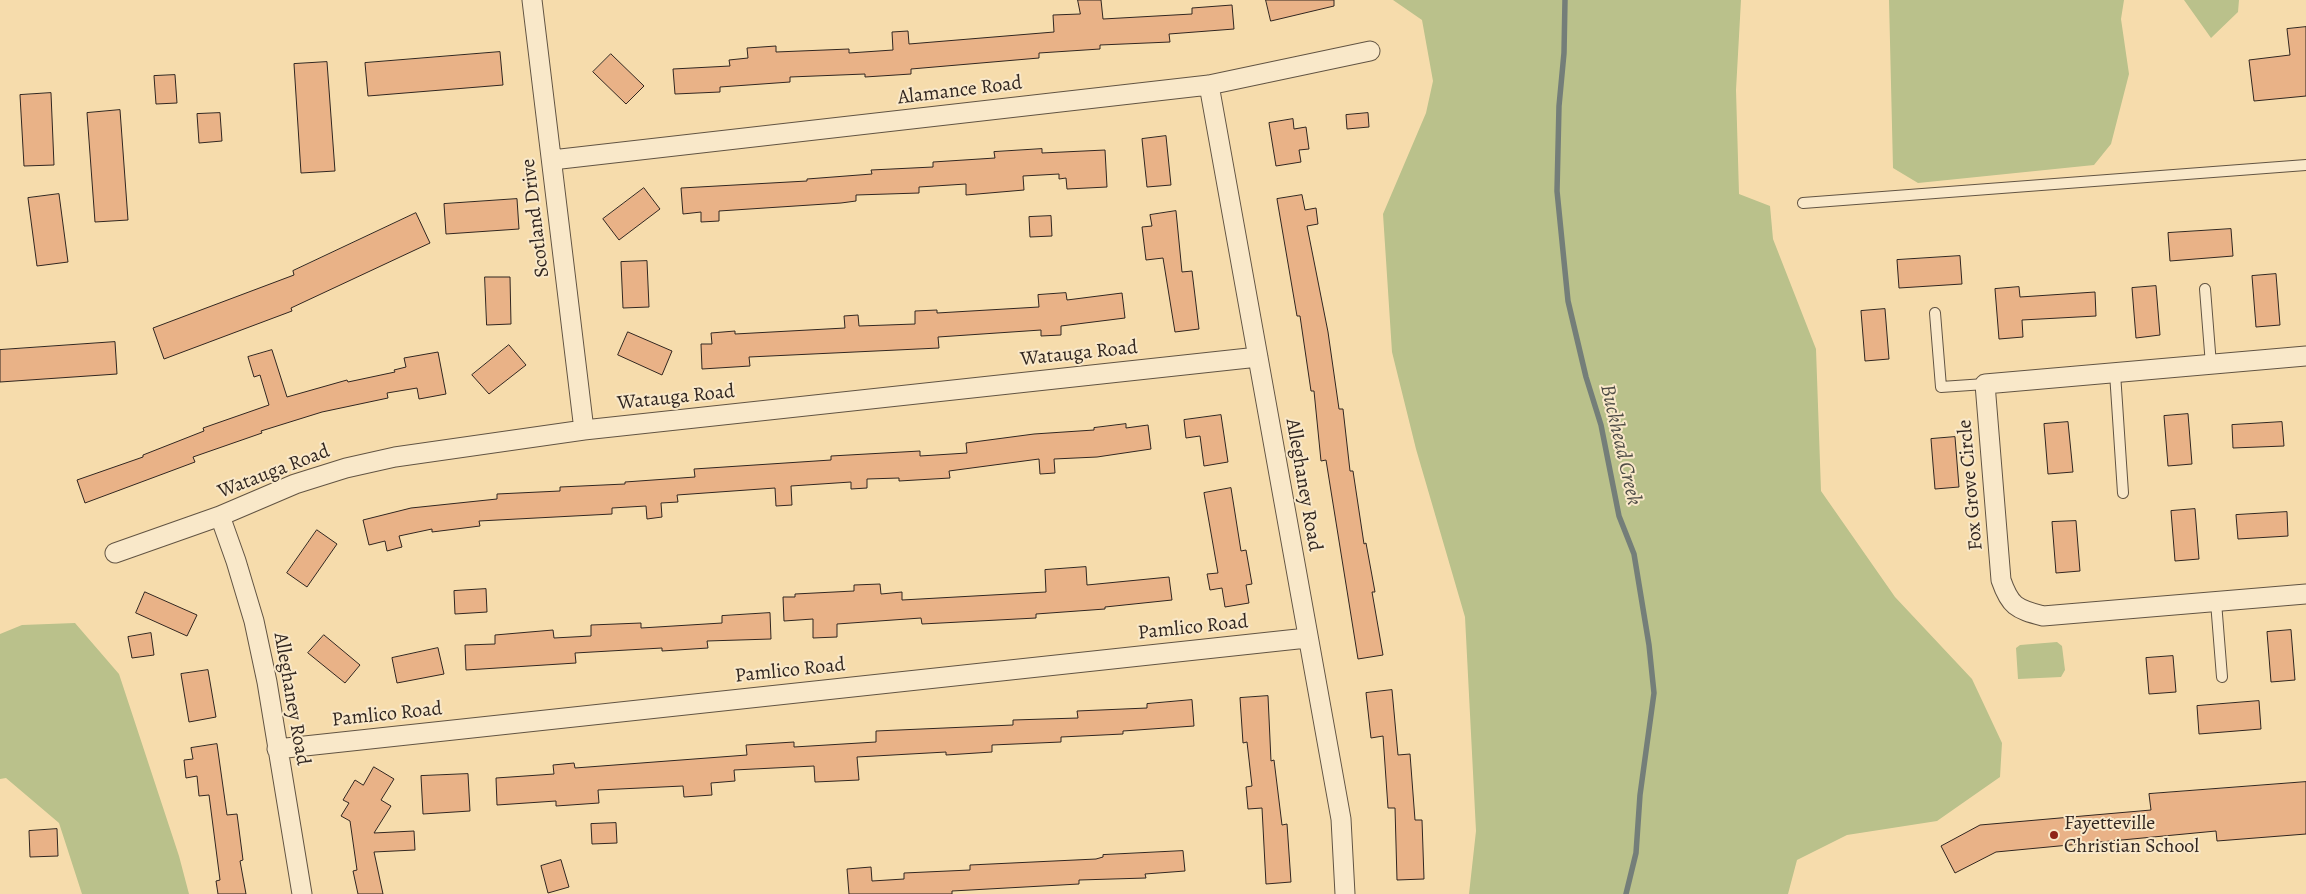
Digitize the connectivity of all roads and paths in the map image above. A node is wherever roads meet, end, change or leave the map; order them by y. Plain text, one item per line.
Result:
1 (532, 0) edge
2 (1370, 51) dead end
3 (1209, 85) junction
4 (552, 160) junction
5 (2306, 166) edge
6 (1804, 203) dead end
7 (2205, 289) dead end
8 (1935, 313) dead end
9 (2306, 356) edge
10 (1258, 357) junction
11 (2211, 365) junction
12 (2115, 373) junction
13 (1985, 384) junction
14 (584, 430) junction
15 (2123, 493) dead end
16 (220, 516) junction
17 (115, 553) dead end
18 (2306, 594) edge
19 (2216, 602) junction
20 (1307, 638) junction
21 (2222, 677) dead end
22 (277, 749) junction
23 (302, 894) edge
24 (1345, 894) edge

1 - 4 street, Scotland Drive
2 - 3 street, Alamance Road
3 - 4 street, Alamance Road
3 - 10 street, Alleghaney Road
4 - 14 street, Scotland Drive
5 - 6 lane
7 - 11 lane
8 - 13 lane
9 - 11 street
10 - 14 street, Watauga Road
10 - 20 street, Alleghaney Road
11 - 12 street
12 - 13 street
12 - 15 lane
13 - 19 street, Fox Grove Circle
14 - 16 street, Watauga Road
16 - 17 street, Watauga Road
16 - 22 street, Alleghaney Road
18 - 19 street, Fox Grove Circle
19 - 21 lane
20 - 22 street, Pamlico Road
20 - 24 street, Alleghaney Road
22 - 23 street, Alleghaney Road

